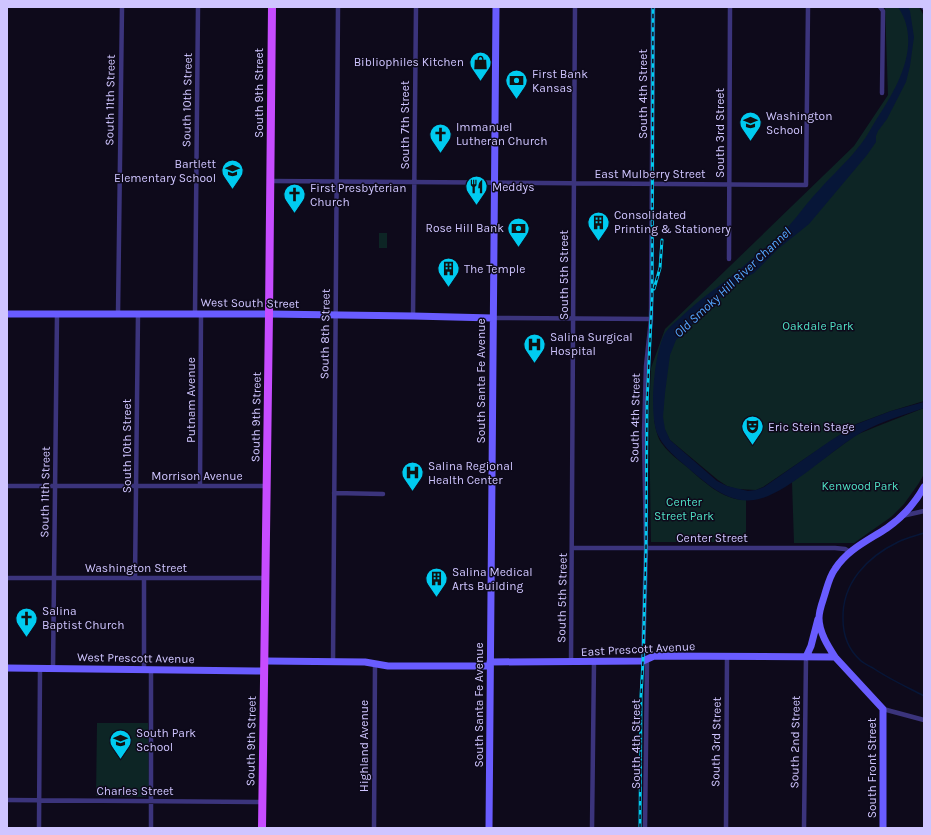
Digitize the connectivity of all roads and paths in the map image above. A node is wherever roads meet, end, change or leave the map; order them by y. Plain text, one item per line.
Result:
1 (122, 7) edge
2 (198, 7) edge
3 (272, 7) edge
4 (338, 7) edge
5 (416, 7) edge
6 (496, 7) edge
7 (575, 7) edge
8 (653, 7) edge
9 (730, 7) edge
10 (808, 7) edge
11 (880, 7) edge
12 (882, 93) dead end
13 (270, 181) junction
14 (338, 181) junction
15 (414, 182) junction
16 (494, 184) junction
17 (574, 184) junction
18 (652, 184) junction
19 (730, 185) junction
20 (729, 259) dead end
21 (7, 314) edge
22 (118, 314) junction
23 (138, 314) junction
24 (198, 314) junction
25 (269, 314) junction
26 (57, 315) junction
27 (335, 315) junction
28 (413, 316) junction
29 (493, 318) junction
30 (574, 319) junction
31 (650, 319) junction
32 (7, 486) edge
33 (55, 486) junction
34 (137, 486) junction
35 (200, 486) junction
36 (267, 486) junction
37 (924, 487) edge
38 (334, 493) junction
39 (383, 494) dead end
40 (924, 511) edge
41 (902, 516) junction
42 (573, 548) junction
43 (646, 548) junction
44 (850, 552) junction
45 (54, 577) junction
46 (7, 578) edge
47 (135, 578) junction
48 (144, 578) junction
49 (266, 578) junction
50 (819, 617) junction
51 (727, 657) junction
52 (806, 657) junction
53 (835, 657) junction
54 (265, 661) junction
55 (333, 661) junction
56 (645, 661) junction
57 (571, 662) junction
58 (594, 662) junction
59 (375, 664) junction
60 (490, 664) junction
61 (7, 668) edge
62 (40, 668) junction
63 (53, 669) junction
64 (144, 670) junction
65 (151, 670) junction
66 (264, 671) junction
67 (882, 709) junction
68 (924, 720) edge
69 (7, 800) edge
70 (39, 800) junction
71 (152, 801) junction
72 (262, 802) junction
73 (39, 828) edge
74 (151, 828) edge
75 (262, 828) edge
76 (374, 828) edge
77 (489, 828) edge
78 (592, 828) edge
79 (645, 828) edge
80 (726, 828) edge
81 (804, 828) edge
82 (883, 828) edge

1 - 22 street, South 11th Street
2 - 24 street, South 10th Street
3 - 13 main road, South 9th Street
4 - 14 street, South 8th Street
5 - 15 street, South 7th Street
6 - 16 street, South Santa Fe Avenue
7 - 17 street, South 5th Street
8 - 18 street, South 4th Street
9 - 19 street, South 3rd Street
10 - 19 street, East Mulberry Street
11 - 12 street
13 - 14 street, East Mulberry Street
13 - 25 main road, South 9th Street
14 - 15 street, East Mulberry Street
14 - 27 street, South 8th Street
15 - 16 street, East Mulberry Street
15 - 28 street, South 7th Street
16 - 17 street, East Mulberry Street
16 - 29 street, South Santa Fe Avenue
17 - 18 street, East Mulberry Street
17 - 30 street, South 5th Street
18 - 19 street, East Mulberry Street
18 - 31 street, South 4th Street
19 - 20 street, South 3rd Street
21 - 26 street, West South Street
22 - 23 street, West South Street
22 - 26 street, West South Street
23 - 24 street, West South Street
23 - 34 street, South 10th Street
24 - 25 street, West South Street
24 - 35 street, Putnam Avenue
25 - 27 street, West South Street
25 - 36 main road, South 9th Street
26 - 33 street, South 11th Street
27 - 28 street, West South Street
27 - 38 street, South 8th Street
28 - 29 street, West South Street
29 - 30 street
29 - 60 street, South Santa Fe Avenue
30 - 31 street
30 - 42 street, South 5th Street
31 - 43 street, South 4th Street
32 - 33 street, Morrison Avenue
33 - 34 street, Morrison Avenue
33 - 45 street, South 11th Street
34 - 35 street, Morrison Avenue
34 - 47 street, South 10th Street
35 - 36 street, Morrison Avenue
36 - 49 main road, South 9th Street
37 - 41 street
38 - 39 street
38 - 55 street, South 8th Street
40 - 41 street
41 - 44 street
42 - 43 street, Center Street
42 - 57 street, South 5th Street
43 - 44 street, Center Street
43 - 56 street, South 4th Street
44 - 50 street
45 - 46 street, Washington Street
45 - 47 street, Washington Street
45 - 63 street, South 11th Street
47 - 48 street, Washington Street
48 - 49 street, Washington Street
48 - 64 street
49 - 54 main road, South 9th Street
50 - 52 street
50 - 53 street
51 - 52 street, East Prescott Avenue
51 - 56 street, East Prescott Avenue
51 - 80 street, South 3rd Street
52 - 53 street, East Prescott Avenue
52 - 81 street, South 2nd Street
53 - 67 street
54 - 55 street
54 - 66 main road, South 9th Street
55 - 59 street
56 - 58 street, East Prescott Avenue
56 - 79 street, South 4th Street
57 - 58 street, East Prescott Avenue
57 - 60 street, East Prescott Avenue
58 - 78 street
59 - 60 street
59 - 76 street, Highland Avenue
60 - 77 street, South Santa Fe Avenue
61 - 62 street, West Prescott Avenue
62 - 63 street, West Prescott Avenue
62 - 70 street
63 - 64 street, West Prescott Avenue
64 - 65 street, West Prescott Avenue
65 - 66 street, West Prescott Avenue
65 - 71 street
66 - 72 main road, South 9th Street
67 - 68 street
67 - 82 street, South Front Street
69 - 70 street, Charles Street
70 - 71 street, Charles Street
70 - 73 street
71 - 72 street, Charles Street
71 - 74 street
72 - 75 main road, South 9th Street

